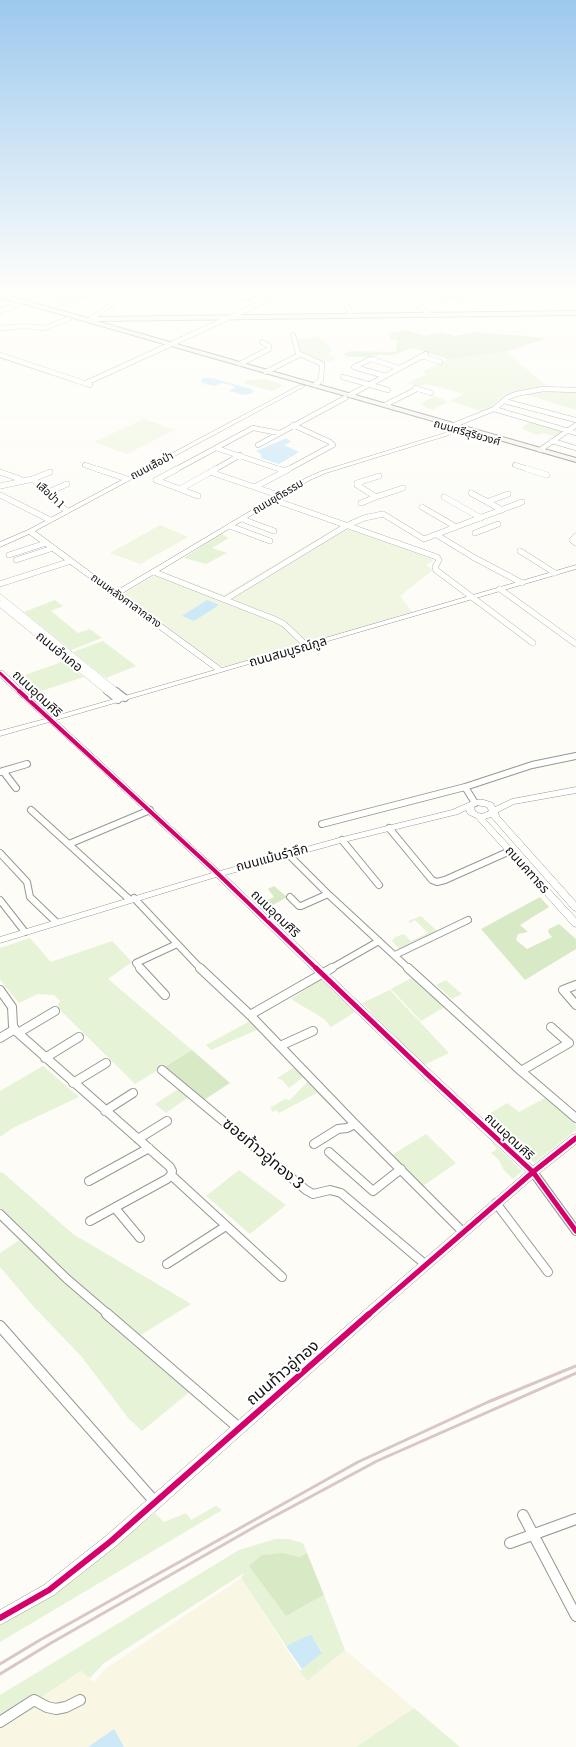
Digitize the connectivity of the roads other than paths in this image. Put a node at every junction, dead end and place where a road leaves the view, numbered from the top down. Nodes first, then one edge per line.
1 (56, 374) edge
2 (110, 374) edge
3 (264, 374) edge
4 (271, 374) edge
5 (321, 374) edge
6 (377, 374) edge
7 (390, 374) edge
8 (386, 376) junction
9 (343, 377) dead end
10 (369, 384) junction
11 (305, 385) junction
12 (314, 385) junction
13 (388, 390) dead end
14 (576, 390) edge
15 (431, 393) dead end
16 (347, 396) junction
17 (504, 401) junction
18 (385, 406) junction
19 (494, 410) junction
20 (576, 420) edge
21 (576, 425) edge
22 (293, 426) junction
23 (454, 427) junction
24 (568, 430) junction
25 (279, 433) junction
26 (576, 433) edge
27 (552, 442) junction
28 (258, 445) dead end
29 (216, 448) junction
30 (576, 448) edge
31 (540, 450) junction
32 (240, 456) junction
33 (576, 460) edge
34 (576, 464) edge
35 (85, 465) dead end
36 (514, 465) dead end
37 (285, 471) junction
38 (0, 472) edge
39 (50, 472) dead end
40 (210, 472) junction
41 (547, 475) dead end
42 (379, 476) dead end
43 (20, 479) dead end
44 (33, 479) junction
45 (127, 479) junction
46 (67, 484) dead end
47 (0, 486) edge
48 (255, 487) junction
49 (403, 488) dead end
50 (180, 489) junction
51 (46, 493) junction
52 (471, 493) dead end
53 (508, 494) dead end
54 (0, 495) edge
55 (198, 496) dead end
56 (281, 496) junction
57 (376, 497) junction
58 (444, 497) dead end
59 (274, 500) junction
60 (487, 502) junction
61 (522, 502) dead end
62 (361, 503) dead end
63 (422, 507) dead end
64 (502, 510) junction
65 (67, 511) junction
66 (482, 517) junction
67 (242, 519) junction
68 (50, 520) junction
69 (230, 526) junction
70 (346, 526) junction
71 (456, 527) junction
72 (30, 531) junction
73 (274, 531) dead end
74 (475, 533) dead end
75 (437, 535) junction
76 (576, 536) edge
77 (270, 541) dead end
78 (46, 543) junction
79 (576, 543) edge
80 (0, 545) edge
81 (53, 548) junction
82 (520, 551) dead end
83 (9, 555) dead end
84 (69, 559) junction
85 (16, 560) dead end
86 (576, 566) edge
87 (28, 570) dead end
88 (154, 572) junction
89 (555, 573) junction
90 (522, 583) junction
91 (0, 584) edge
92 (500, 589) junction
93 (116, 594) junction
94 (0, 597) edge
95 (473, 597) junction
96 (226, 599) junction
97 (0, 604) edge
98 (533, 643) dead end
99 (576, 644) edge
100 (307, 646) junction
101 (221, 671) junction
102 (0, 673) edge
103 (122, 699) junction
104 (50, 720) junction
105 (0, 734) edge
106 (576, 756) edge
107 (28, 764) dead end
108 (2, 772) edge
109 (465, 787) junction
110 (16, 788) dead end
111 (576, 790) edge
112 (512, 802) junction
113 (476, 803) junction
114 (31, 810) dead end
115 (150, 810) junction
116 (493, 811) junction
117 (455, 812) junction
118 (477, 816) junction
119 (322, 824) dead end
120 (389, 828) junction
121 (342, 840) junction
122 (69, 844) junction
123 (510, 851) junction
124 (0, 853) edge
125 (288, 854) junction
126 (218, 874) junction
127 (380, 885) dead end
128 (328, 894) junction
129 (290, 897) dead end
130 (131, 899) junction
131 (0, 900) edge
132 (576, 908) edge
133 (468, 920) dead end
134 (56, 922) junction
135 (576, 924) edge
136 (25, 932) junction
137 (0, 940) edge
138 (379, 941) junction
139 (177, 944) junction
140 (395, 955) junction
141 (322, 973) junction
142 (576, 985) edge
143 (0, 990) edge
144 (165, 995) dead end
145 (576, 1005) edge
146 (55, 1011) dead end
147 (250, 1015) junction
148 (551, 1027) dead end
149 (16, 1031) junction
150 (313, 1031) dead end
151 (79, 1037) dead end
152 (0, 1038) edge
153 (280, 1046) junction
154 (44, 1058) junction
155 (106, 1063) dead end
156 (162, 1070) dead end
157 (521, 1070) junction
158 (73, 1083) junction
159 (133, 1094) dead end
160 (105, 1111) junction
161 (576, 1118) edge
162 (167, 1121) dead end
163 (355, 1124) junction
164 (576, 1138) edge
165 (138, 1139) junction
166 (314, 1144) dead end
167 (149, 1148) junction
168 (329, 1152) dead end
169 (401, 1169) junction
170 (533, 1172) junction
171 (171, 1175) junction
172 (88, 1181) dead end
173 (496, 1203) junction
174 (115, 1208) junction
175 (0, 1214) edge
176 (90, 1221) dead end
177 (226, 1226) junction
178 (576, 1231) edge
179 (463, 1232) junction
180 (140, 1238) dead end
181 (167, 1264) dead end
182 (426, 1265) junction
183 (548, 1272) dead end
184 (282, 1277) dead end
185 (0, 1326) edge
186 (239, 1428) junction
187 (155, 1502) junction
188 (523, 1515) dead end
189 (576, 1519) edge
190 (533, 1534) junction
191 (510, 1543) dead end
192 (576, 1616) edge
193 (0, 1618) edge
194 (80, 1700) dead end
195 (0, 1722) edge

1 - 2 street
3 - 11 main road, ถนนศรีสุริยวงศ์
4 - 11 main road, ถนนศรีสุริยวงศ์
5 - 12 street
6 - 8 street
7 - 8 street
8 - 10 street
9 - 10 street
10 - 13 street
10 - 16 street
11 - 12 main road, ถนนศรีสุริยวงศ์
11 - 16 main road, ถนนศรีสุริยวงศ์
11 - 45 street, ถนนเสือป่า
12 - 16 main road, ถนนศรีสุริยวงศ์
14 - 17 street
15 - 18 street
16 - 18 main road, ถนนศรีสุริยวงศ์
16 - 22 street
16 - 23 main road, ถนนศรีสุริยวงศ์
17 - 19 street
17 - 20 street
18 - 23 main road, ถนนศรีสุริยวงศ์
19 - 23 street
19 - 24 street
21 - 24 street
22 - 25 street
22 - 37 street
23 - 31 main road, ถนนศรีสุริยวงศ์
23 - 34 main road, ถนนศรีสุริยวงศ์
23 - 56 street, ถนนยุติธรรม
24 - 26 street
24 - 27 street
25 - 28 street
25 - 29 street
27 - 30 street
27 - 31 street
29 - 32 street
29 - 50 street
31 - 33 main road, ถนนศรีสุริยวงศ์
32 - 37 street
32 - 40 street
35 - 45 street
36 - 41 street
37 - 48 street
38 - 43 street
39 - 44 street
40 - 48 street
40 - 50 street
42 - 57 street
44 - 47 street
44 - 51 street, เสือป่า 1
45 - 65 street, ถนนเสือป่า
46 - 51 street
48 - 56 street
49 - 57 street
50 - 55 street
51 - 65 street, เสือป่า 1
52 - 60 street
53 - 60 street
54 - 68 street
56 - 59 street, ถนนยุติธรรม
57 - 62 street
58 - 66 street
59 - 67 street, ถนนยุติธรรม
59 - 70 street
60 - 64 street
61 - 64 street
63 - 71 street
64 - 66 street
65 - 68 street, ถนนเสือป่า
66 - 71 street
66 - 74 street
67 - 69 street, ถนนยุติธรรม
67 - 73 street
68 - 72 street, ถนนเสือป่า
69 - 77 street
69 - 88 street, ถนนยุติธรรม
70 - 75 street
70 - 95 street
70 - 96 street
71 - 75 street
72 - 78 street, ถนนหลังศาลากลาง
72 - 80 street, ถนนเสือป่า
75 - 90 street
76 - 79 street
78 - 81 street, ถนนหลังศาลากลาง
78 - 83 street
81 - 84 street, ถนนหลังศาลากลาง
81 - 85 street
82 - 89 street
84 - 87 street
84 - 91 street
84 - 93 street, ถนนหลังศาลากลาง
86 - 89 street, ถนนสมบูรณ์กูล
88 - 93 street, ถนนยุติธรรม
88 - 96 street
89 - 90 street, ถนนสมบูรณ์กูล
90 - 92 street, ถนนสมบูรณ์กูล
92 - 95 street, ถนนสมบูรณ์กูล
92 - 99 street
93 - 101 street, ถนนหลังศาลากลาง
94 - 103 street, ถนนอำเภอ
95 - 98 street
95 - 100 street, ถนนสมบูรณ์กูล
96 - 100 street
97 - 103 street, ถนนอำเภอ
100 - 101 street, ถนนสมบูรณ์กูล
101 - 103 street, ถนนสมบูรณ์กูล
102 - 104 street, ถนนอุดมศิริ
103 - 104 street, ถนนสมบูรณ์กูล
104 - 105 street, ถนนสมบูรณ์กูล
104 - 115 street, ถนนอุดมศิริ
106 - 109 street
107 - 108 street
108 - 110 street
109 - 113 street
109 - 119 street
111 - 112 street
112 - 113 street
112 - 116 street
113 - 116 street
113 - 117 street
113 - 118 street
114 - 122 street
115 - 122 street
115 - 126 street, ถนนอุดมศิริ
116 - 118 street
116 - 132 street, ถนนคฑาธร
117 - 118 street
117 - 120 street, ถนนแม้นรำลึก
118 - 123 street, ถนนคฑาธร
120 - 121 street, ถนนแม้นรำลึก
120 - 123 street
121 - 125 street, ถนนแม้นรำลึก
121 - 127 street
122 - 130 street
123 - 135 street, ถนนคฑาธร
124 - 134 street
125 - 126 street, ถนนแม้นรำลึก
125 - 128 street
126 - 130 street, ถนนแม้นรำลึก
126 - 141 street, ถนนอุดมศิริ
128 - 129 street
128 - 138 street
130 - 134 street, ถนนแม้นรำลึก
130 - 139 street
131 - 136 street
133 - 140 street
134 - 136 street, ถนนแม้นรำลึก
136 - 137 street, ถนนแม้นรำลึก
138 - 140 street
138 - 141 street
139 - 144 street
139 - 147 street
140 - 157 street
141 - 147 street
141 - 170 street, ถนนอุดมศิริ
142 - 145 street
143 - 149 street
146 - 149 street
147 - 153 street
148 - 157 street
149 - 152 street
149 - 154 street
150 - 153 street
151 - 154 street
153 - 163 street
154 - 158 street
155 - 158 street
156 - 182 street, ซอยท้าวอู่ทอง 3
157 - 161 street
158 - 160 street
159 - 160 street
160 - 165 street
162 - 165 street
163 - 166 street
163 - 169 street
164 - 170 street, ถนนท้าวอู่ทอง
165 - 167 street
167 - 171 street
167 - 172 street
168 - 169 street
169 - 179 street
170 - 173 street, ถนนท้าวอู่ทอง
170 - 178 street
171 - 174 street
171 - 177 street
173 - 179 street, ถนนท้าวอู่ทอง
173 - 183 street
174 - 176 street
174 - 180 street
175 - 186 street
177 - 181 street
177 - 184 street
179 - 182 street, ถนนท้าวอู่ทอง
182 - 186 street, ถนนท้าวอู่ทอง
185 - 187 street
186 - 187 street, ถนนท้าวอู่ทอง
187 - 193 street, ถนนท้าวอู่ทอง
188 - 190 street
189 - 190 street
190 - 191 street
190 - 192 street
194 - 195 street

